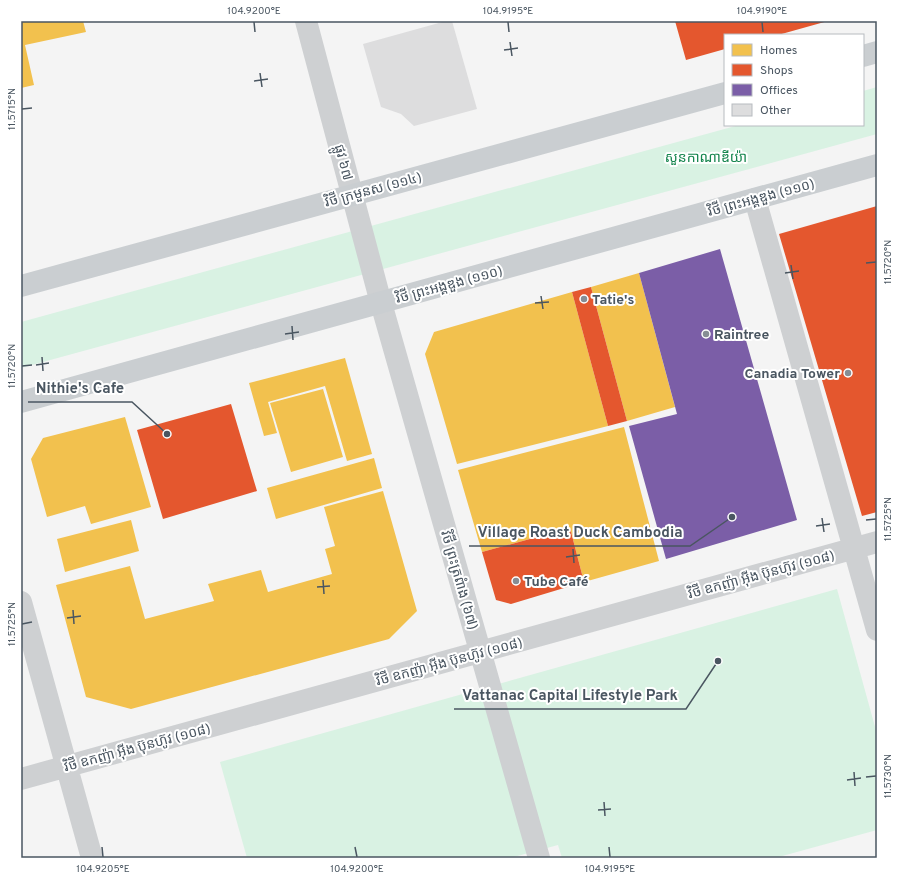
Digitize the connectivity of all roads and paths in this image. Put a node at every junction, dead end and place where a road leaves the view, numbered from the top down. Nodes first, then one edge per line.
1 (306, 21) edge
2 (877, 52) edge
3 (864, 56) edge
4 (724, 93) edge
5 (877, 165) edge
6 (352, 195) junction
7 (755, 199) junction
8 (21, 286) edge
9 (381, 303) junction
10 (21, 402) edge
11 (877, 542) edge
12 (854, 549) junction
13 (21, 602) edge
14 (877, 630) edge
15 (481, 652) junction
16 (66, 766) junction
17 (21, 779) edge
18 (92, 858) edge
19 (539, 858) edge

1 - 6 street, ផ្លូវ ៦៧
2 - 3 main road
4 - 6 main road, វិថី ក្រមួនស (១១៤)
5 - 7 main road, វិថី ព្រះអង្គឌួង (១១០)
6 - 8 main road, វិថី ក្រមួនស (១១៤)
6 - 9 street, ផ្លូវ ៦៧
7 - 9 main road, វិថី ព្រះអង្គឌួង (១១០)
7 - 12 street
9 - 10 main road, វិថី ព្រះអង្គឌួង (១១០)
9 - 15 street, វិថី ព្រះត្រពំាង (៦៧)
11 - 12 street, វិថី ឧកញ៉ា អ៊ីង ប៊ុនហ៊ូវ (១០៨)
12 - 14 street
12 - 15 street, វិថី ឧកញ៉ា អ៊ីង ប៊ុនហ៊ូវ (១០៨)
13 - 16 street
15 - 16 street, វិថី ឧកញ៉ា អ៊ីង ប៊ុនហ៊ូវ (១០៨)
15 - 19 street, វិថី ព្រះត្រពំាង (៦៧)
16 - 17 street, វិថី ឧកញ៉ា អ៊ីង ប៊ុនហ៊ូវ (១០៨)
16 - 18 street

